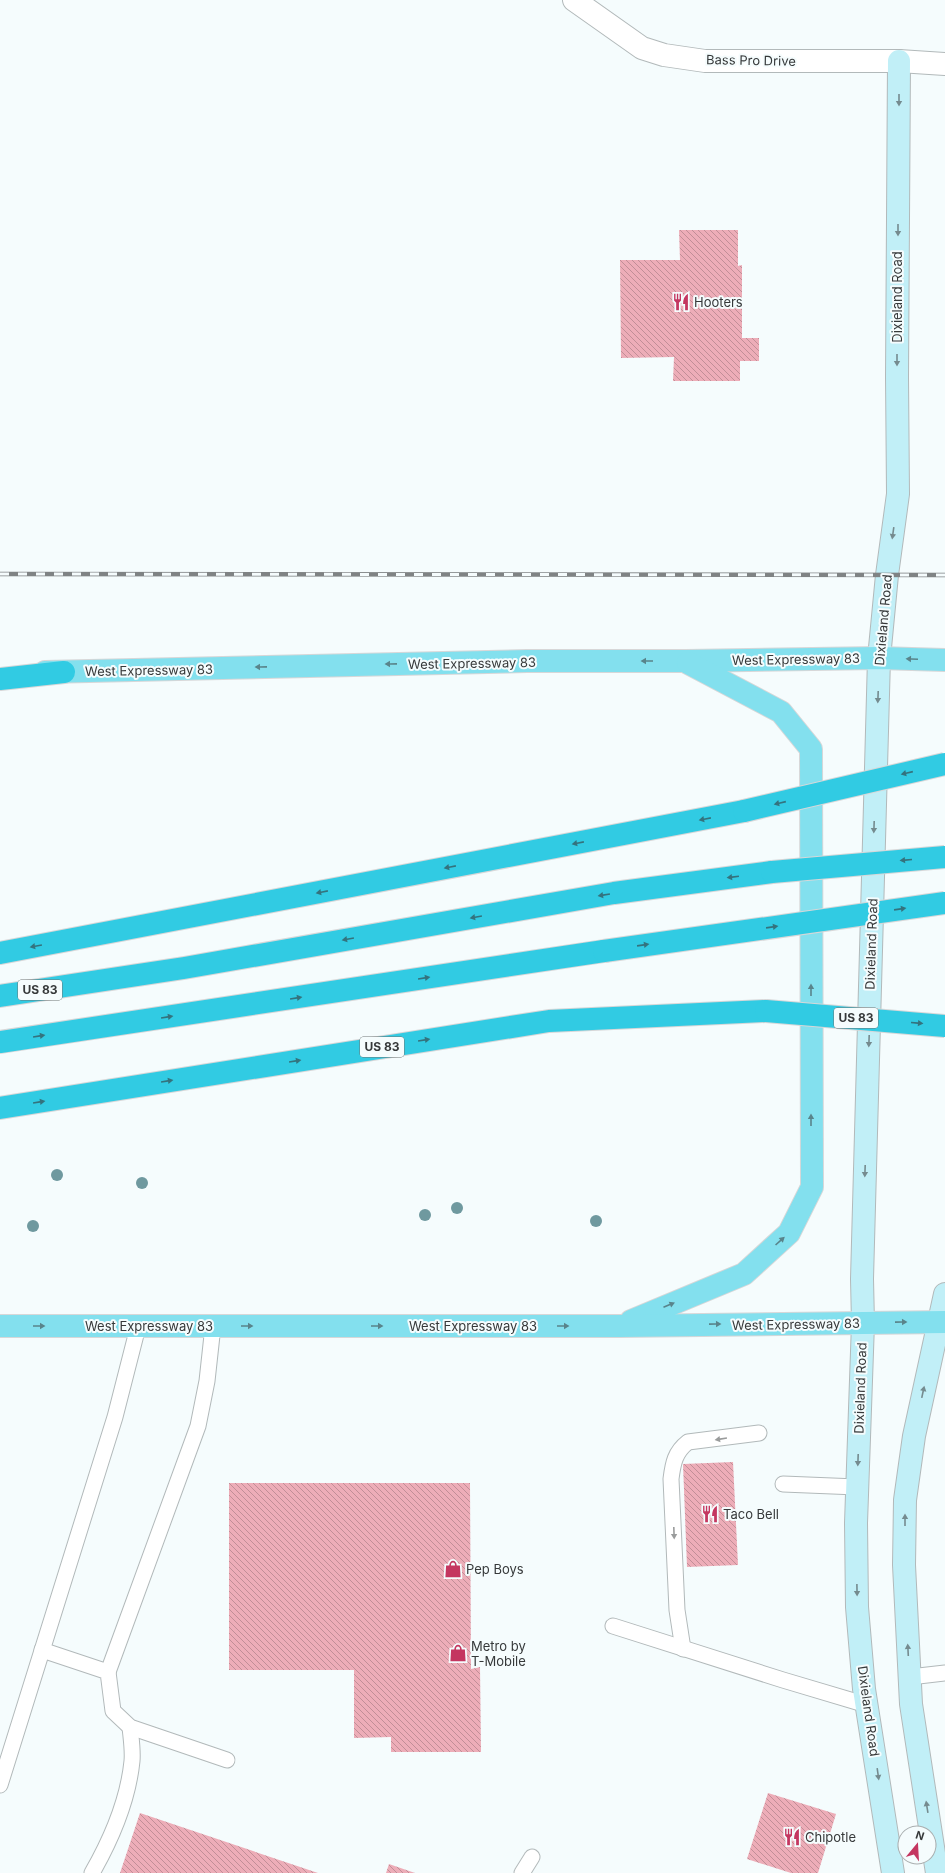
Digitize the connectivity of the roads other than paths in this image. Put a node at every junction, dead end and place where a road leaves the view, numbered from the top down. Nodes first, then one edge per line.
1 (574, 0) edge
2 (899, 62) junction
3 (945, 64) edge
4 (879, 658) junction
5 (945, 660) edge
6 (686, 661) junction
7 (0, 672) edge
8 (64, 672) junction
9 (0, 679) edge
10 (945, 764) edge
11 (945, 857) edge
12 (945, 903) edge
13 (0, 953) edge
14 (0, 996) edge
15 (945, 1026) edge
16 (0, 1042) edge
17 (0, 1108) edge
18 (945, 1294) edge
19 (942, 1322) edge
20 (863, 1323) junction
21 (0, 1326) edge
22 (213, 1326) junction
23 (620, 1326) junction
24 (138, 1327) junction
25 (759, 1433) dead end
26 (783, 1484) dead end
27 (857, 1487) junction
28 (613, 1626) dead end
29 (683, 1649) junction
30 (42, 1650) junction
31 (108, 1672) junction
32 (945, 1673) edge
33 (910, 1676) junction
34 (867, 1705) junction
35 (130, 1727) junction
36 (227, 1760) dead end
37 (0, 1784) edge
38 (532, 1857) dead end
39 (92, 1873) edge
40 (522, 1873) edge
41 (893, 1873) edge
42 (937, 1873) edge

1 - 2 street, Bass Pro Drive
2 - 3 street, Bass Pro Drive
2 -> 4 main road, Dixieland Road
5 -> 4 main road, West Expressway 83
4 - 6 main road, West Expressway 83
4 -> 20 main road, Dixieland Road
6 -> 8 main road, West Expressway 83
23 -> 6 main road
7 - 8 main road, West Expressway 83
8 - 9 highway
10 -> 13 highway, bridge
11 -> 14 highway, US 83, bridge
16 -> 12 highway, bridge
17 -> 15 highway, US 83, bridge
18 - 19 main road
20 -> 19 main road, West Expressway 83
33 -> 19 main road
23 -> 20 main road, West Expressway 83
20 -> 27 main road, Dixieland Road
21 -> 24 main road, West Expressway 83
22 -> 23 main road, West Expressway 83
22 - 24 main road, West Expressway 83
22 - 31 lane
24 - 30 lane
25 -> 29 lane
26 - 27 lane
27 -> 34 main road, Dixieland Road
28 - 29 lane
29 - 34 lane
30 - 31 lane
30 - 37 lane
31 - 35 lane
32 - 33 lane
42 -> 33 main road
34 -> 41 main road, Dixieland Road
35 - 36 lane
35 - 39 lane
38 - 40 lane

